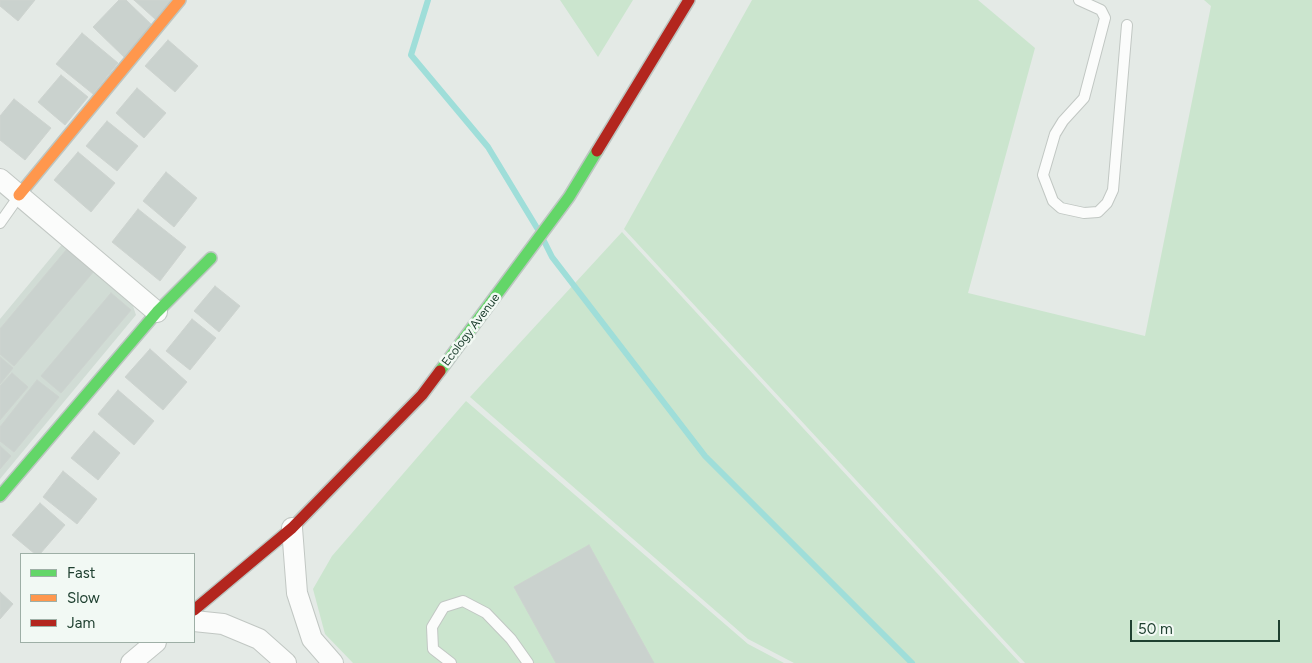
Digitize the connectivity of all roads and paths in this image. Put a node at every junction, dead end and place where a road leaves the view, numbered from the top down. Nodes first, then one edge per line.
1 (180, 0) edge
2 (689, 0) edge
3 (1079, 0) edge
4 (1127, 25) dead end
5 (0, 179) edge
6 (19, 195) junction
7 (1, 221) edge
8 (211, 258) dead end
9 (157, 312) junction
10 (0, 496) edge
11 (292, 528) junction
12 (195, 609) edge
13 (195, 621) edge
14 (155, 643) edge
15 (134, 660) edge
16 (286, 663) edge
17 (333, 663) edge
18 (451, 663) edge
19 (528, 663) edge

1 - 6 street
2 - 11 street, Ecology Avenue
3 - 4 lane
5 - 6 street
6 - 7 lane
6 - 9 street
8 - 9 street
9 - 10 street
11 - 12 street, Ecology Avenue
11 - 17 street
13 - 16 street
14 - 15 street
18 - 19 lane

